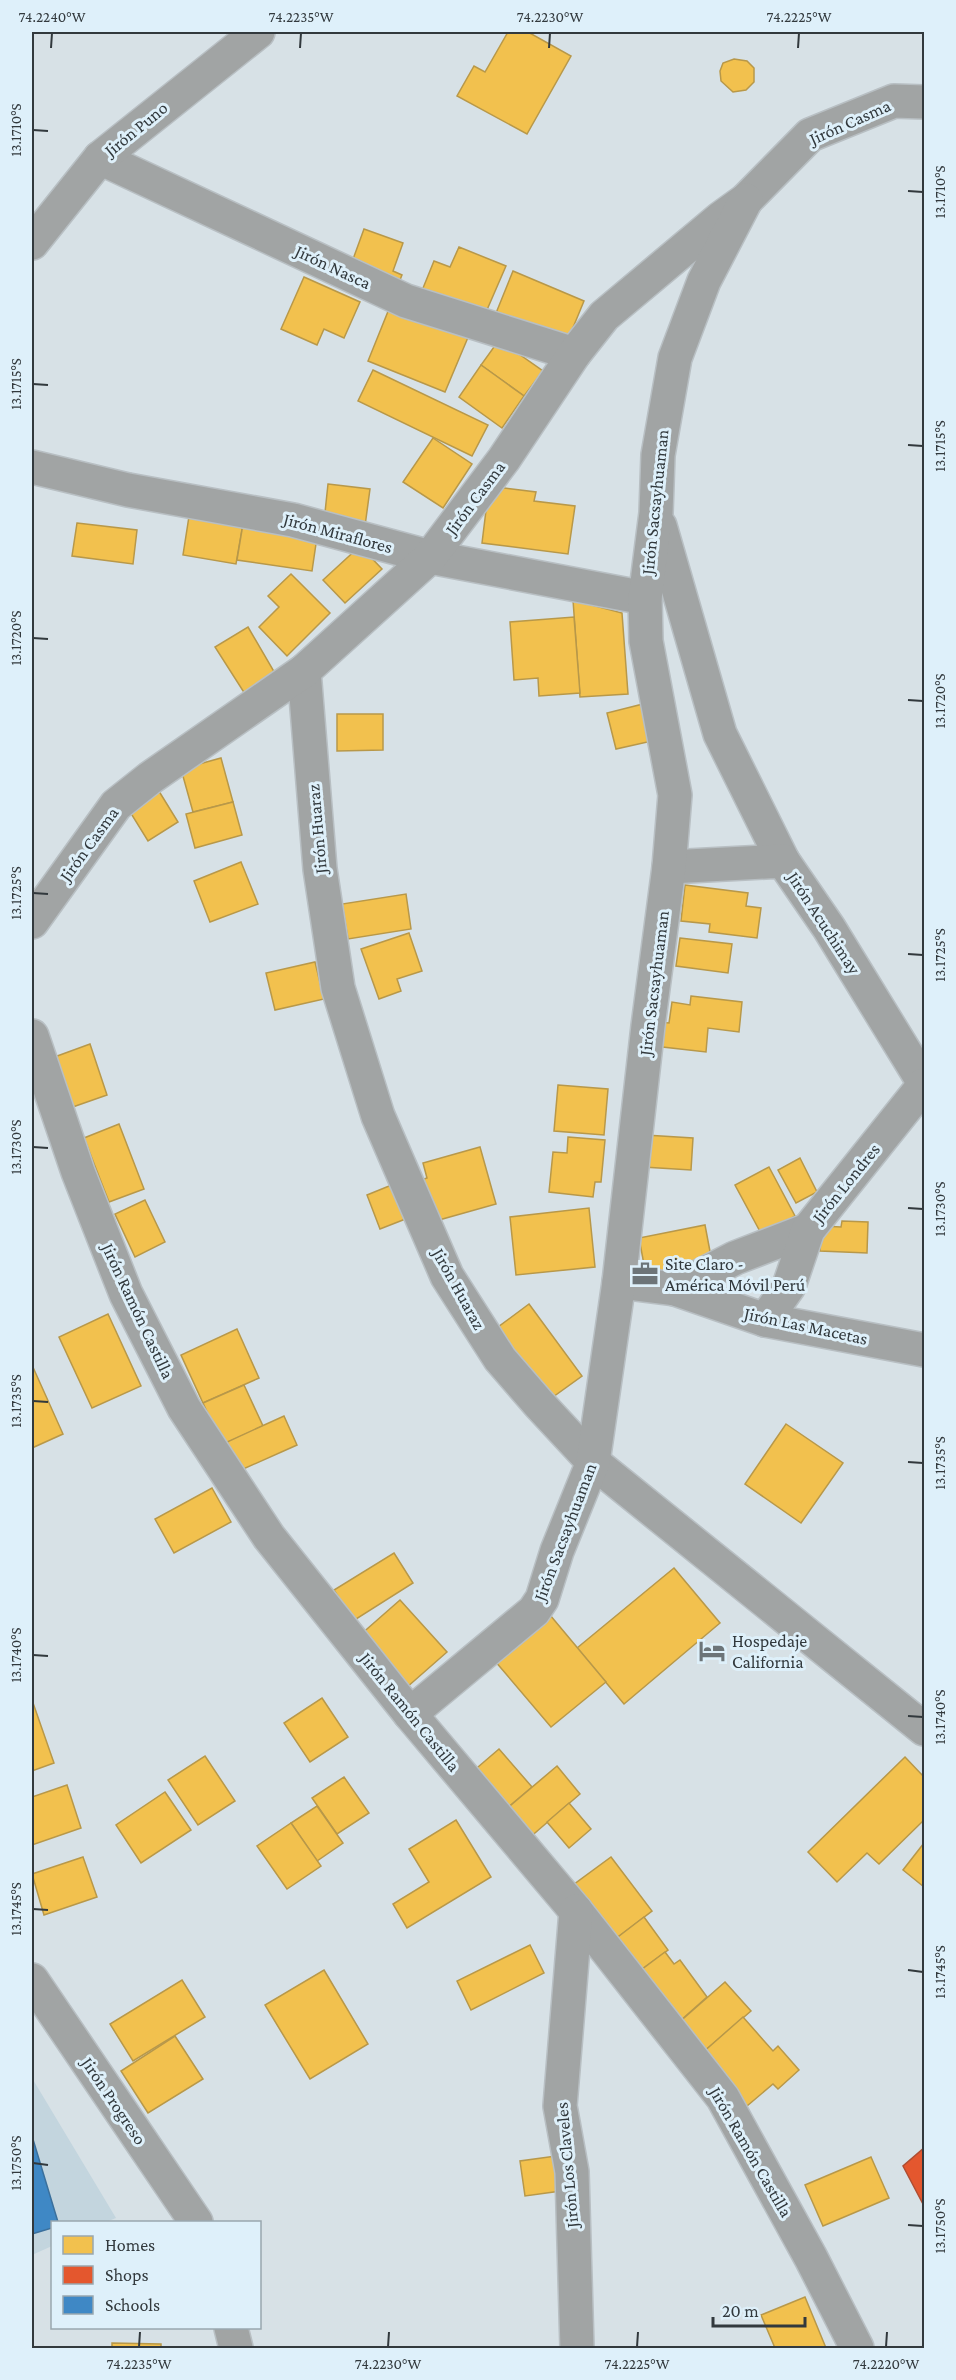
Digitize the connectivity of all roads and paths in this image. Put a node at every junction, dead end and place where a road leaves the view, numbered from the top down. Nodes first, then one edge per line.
1 (258, 32) edge
2 (924, 102) edge
3 (100, 158) junction
4 (746, 200) junction
5 (32, 243) edge
6 (574, 354) junction
7 (32, 467) edge
8 (656, 513) junction
9 (430, 557) junction
10 (645, 598) junction
11 (304, 670) junction
12 (783, 861) junction
13 (669, 867) junction
14 (32, 922) edge
15 (32, 1036) edge
16 (924, 1084) edge
17 (808, 1230) junction
18 (619, 1282) junction
19 (675, 1289) junction
20 (765, 1320) junction
21 (924, 1350) edge
22 (593, 1462) junction
23 (410, 1714) junction
24 (924, 1728) edge
25 (576, 1911) junction
26 (32, 1980) edge
27 (195, 2221) edge
28 (231, 2329) edge
29 (236, 2349) edge
30 (577, 2349) edge
31 (857, 2349) edge

1 - 3 street, Jirón Puno
2 - 4 street, Jirón Casma
3 - 5 street, Jirón Puno
3 - 6 street, Jirón Nasca
4 - 6 street, Jirón Casma
4 - 8 street, Jirón Sacsayhuaman
6 - 9 street, Jirón Casma
7 - 9 street, Jirón Miraflores
8 - 10 street, Jirón Sacsayhuaman
8 - 12 street
9 - 10 street, Jirón Miraflores
9 - 11 street, Jirón Casma
10 - 13 street, Jirón Sacsayhuaman
11 - 14 street, Jirón Casma
11 - 22 street, Jirón Huaraz
12 - 13 street, Jirón Acuchimay
12 - 16 street, Jirón Acuchimay
13 - 18 street, Jirón Sacsayhuaman
15 - 23 street, Jirón Ramón Castilla
16 - 17 street, Jirón Londres
17 - 19 street
17 - 20 street, Jirón Londres
18 - 19 street, Jirón Las Macetas
18 - 22 street, Jirón Sacsayhuaman
19 - 20 street, Jirón Las Macetas
20 - 21 street, Jirón Las Macetas
22 - 23 street, Jirón Sacsayhuaman
22 - 24 street, Jirón Huaraz
23 - 25 street, Jirón Ramón Castilla
25 - 30 street, Jirón Los Claveles
25 - 31 street, Jirón Ramón Castilla
26 - 27 street, Jirón Progreso
28 - 29 street

